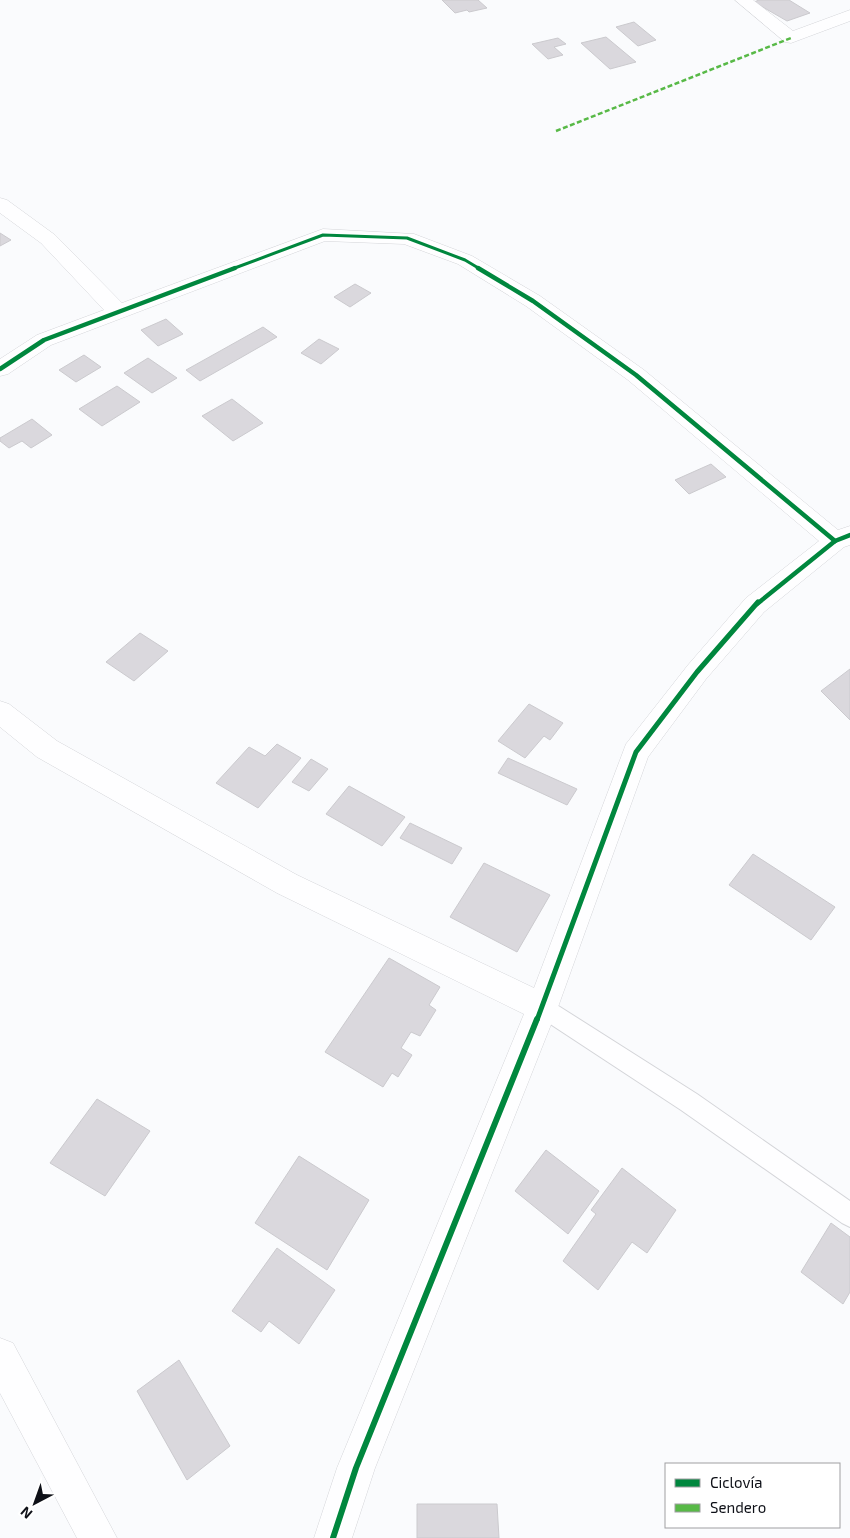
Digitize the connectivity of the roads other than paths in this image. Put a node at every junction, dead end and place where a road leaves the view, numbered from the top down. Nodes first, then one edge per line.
1 (743, 0) edge
2 (850, 15) edge
3 (0, 204) edge
4 (118, 312) junction
5 (0, 369) edge
6 (842, 538) edge
7 (0, 712) edge
8 (542, 1007) junction
9 (850, 1215) edge
10 (0, 1356) edge
11 (98, 1538) edge
12 (332, 1538) edge

1 - 2 street
3 - 4 street
4 - 5 street
4 - 6 street
6 - 8 street
7 - 8 street
8 - 9 lane
8 - 12 street
10 - 11 street

